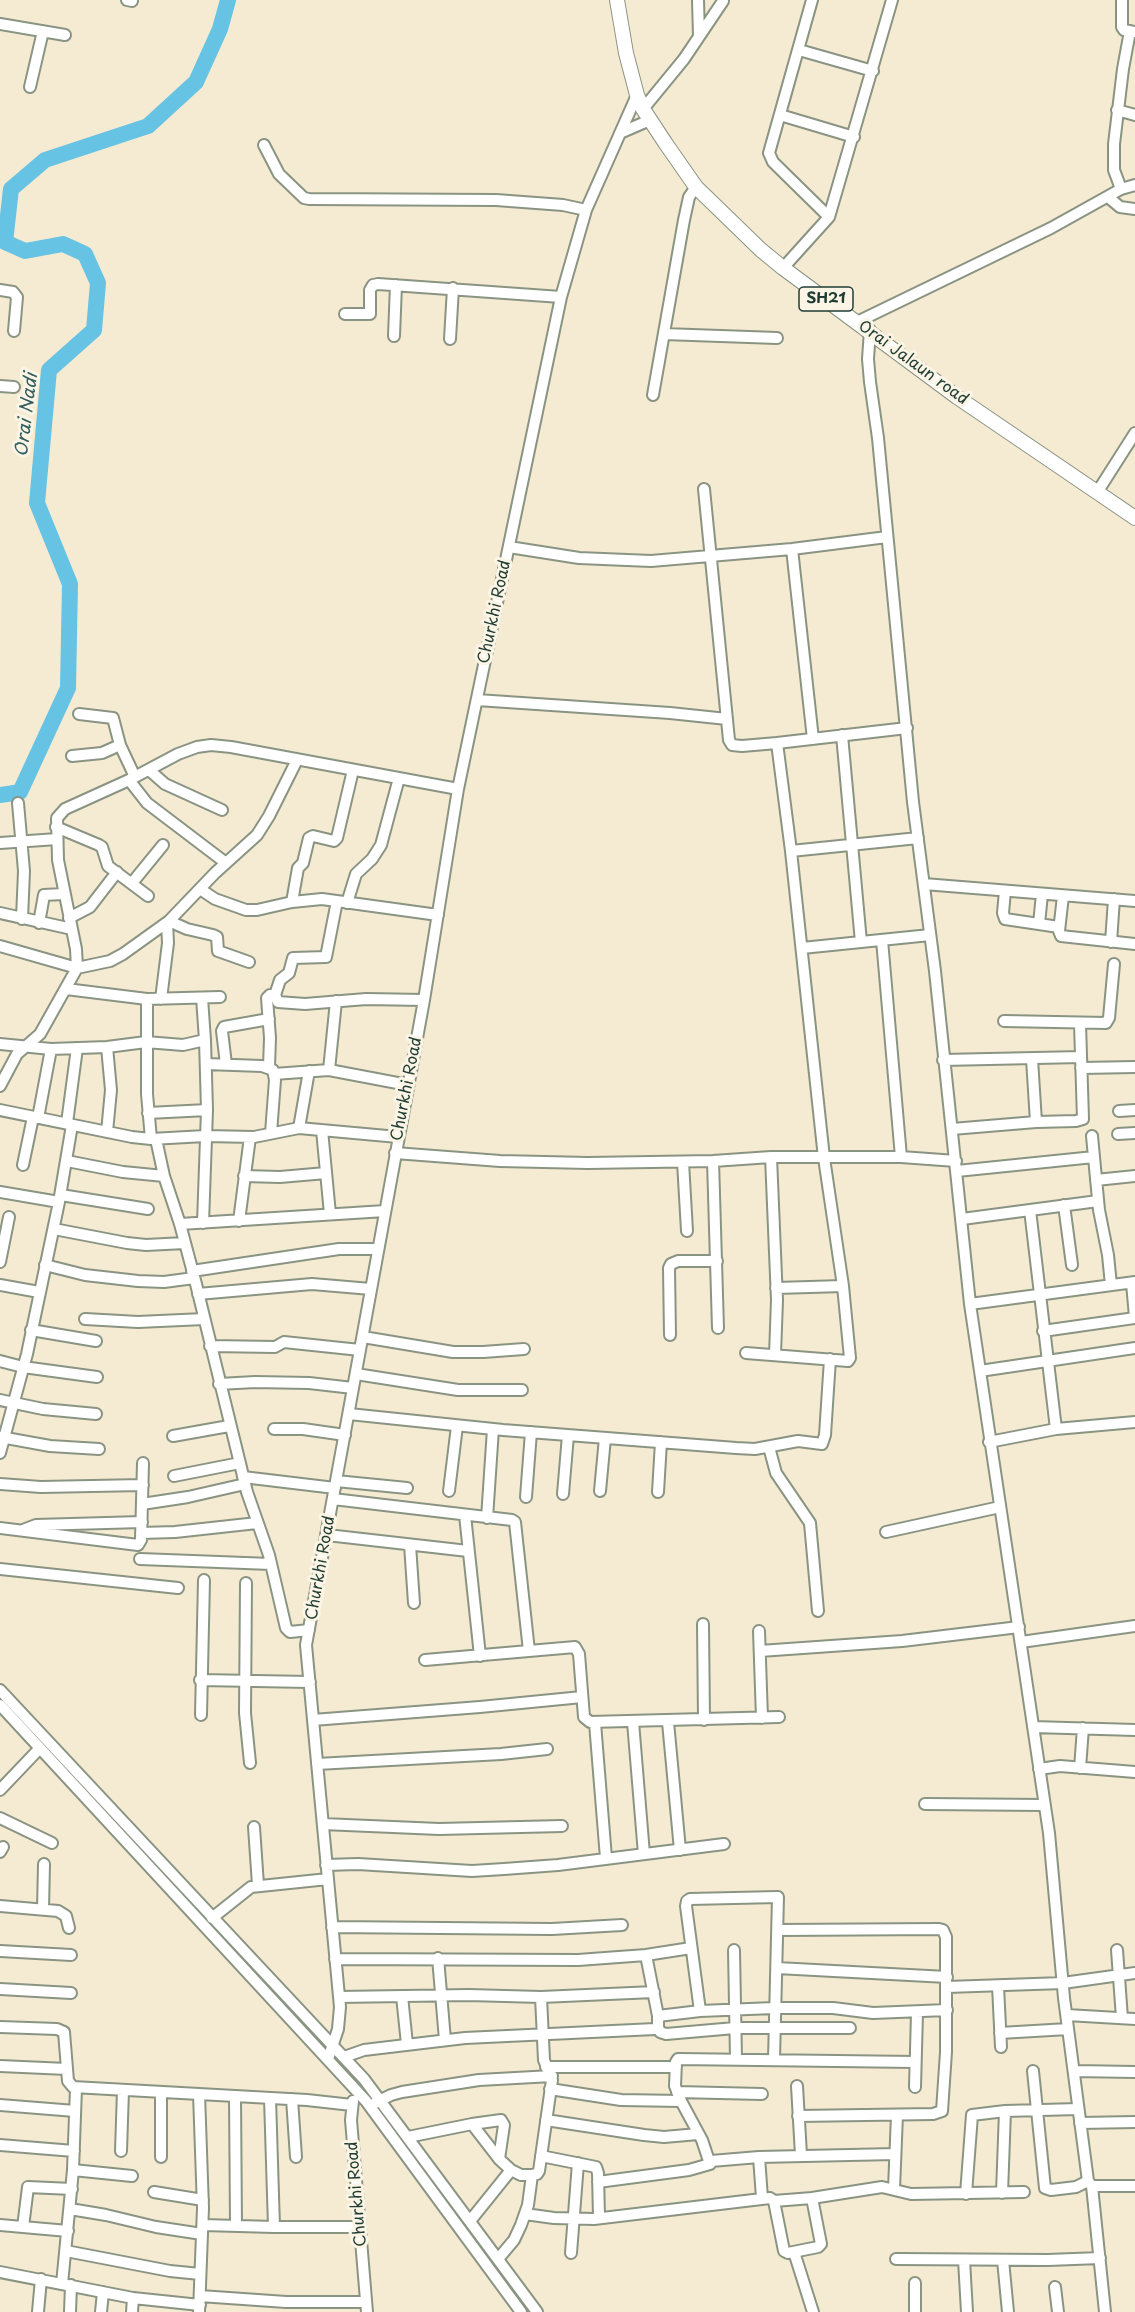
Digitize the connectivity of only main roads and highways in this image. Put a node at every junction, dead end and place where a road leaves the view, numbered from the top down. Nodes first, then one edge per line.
1 (617, 0) edge
2 (1135, 518) edge

1 - 2 main road, Orai Jalaun road / SH21

